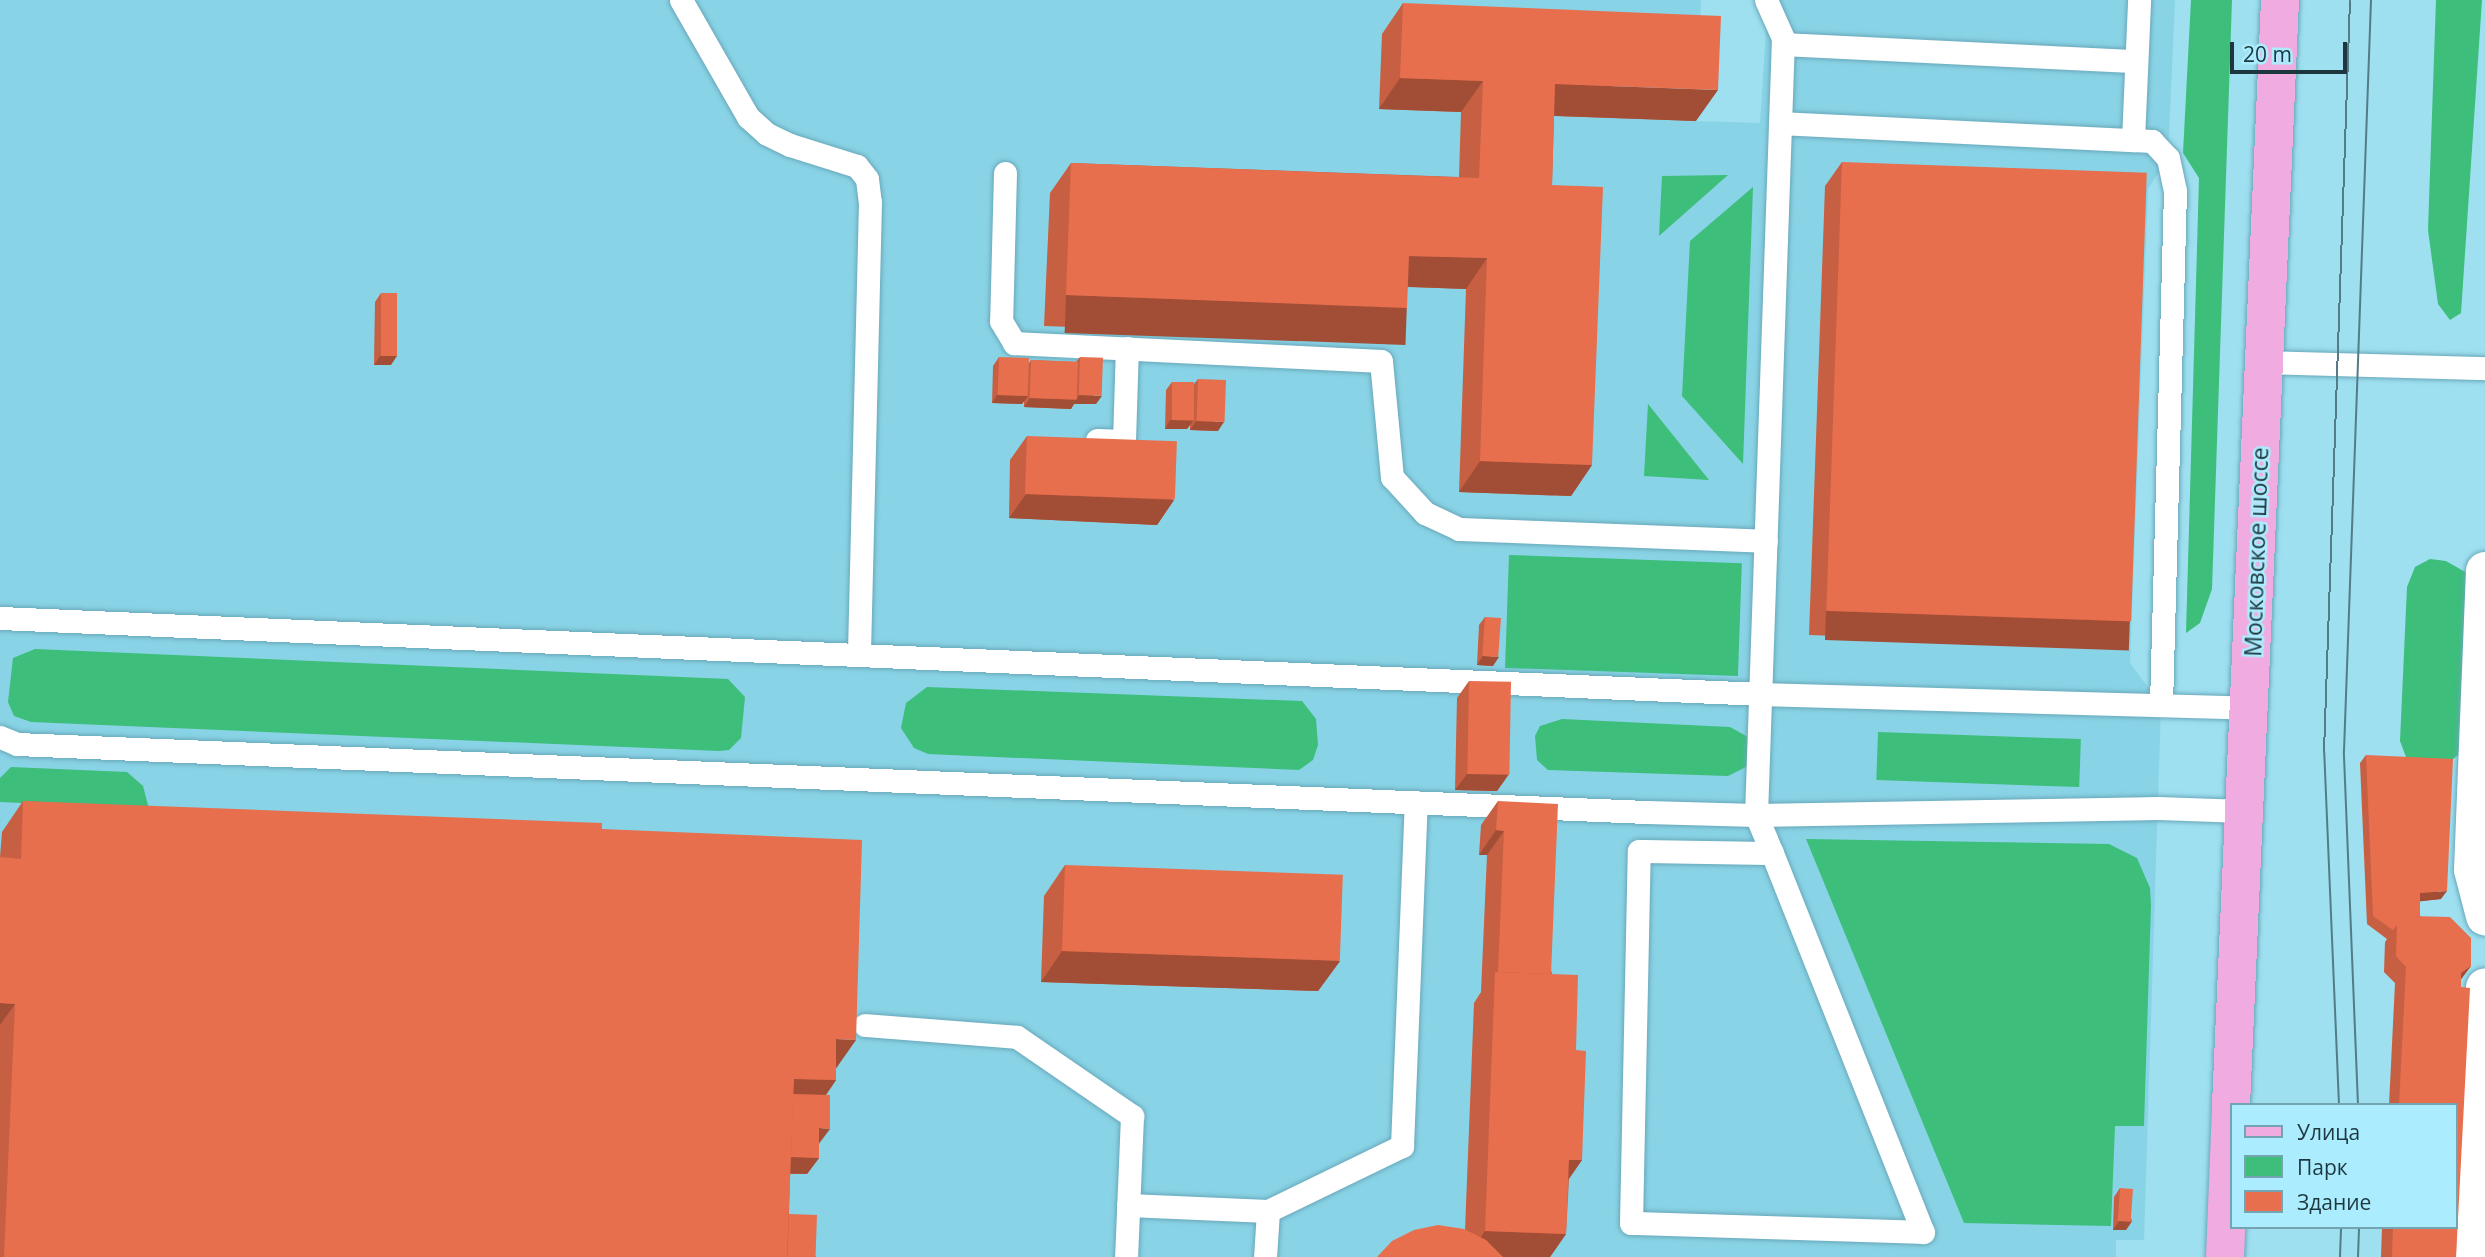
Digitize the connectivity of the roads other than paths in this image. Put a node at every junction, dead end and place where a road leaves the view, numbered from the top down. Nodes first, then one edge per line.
1 (681, 0) edge
2 (1766, 0) edge
3 (2139, 0) edge
4 (2280, 0) edge
5 (1783, 44) junction
6 (2136, 61) junction
7 (1780, 123) junction
8 (2133, 140) junction
9 (1005, 173) dead end
10 (1127, 348) junction
11 (2264, 362) junction
12 (2485, 368) edge
13 (1073, 439) edge
14 (1766, 541) junction
15 (2485, 571) edge
16 (0, 618) edge
17 (859, 656) junction
18 (1761, 694) junction
19 (2161, 705) junction
20 (2249, 708) junction
21 (0, 737) edge
22 (1416, 802) junction
23 (2244, 811) junction
24 (1756, 815) junction
25 (1772, 853) junction
26 (2485, 916) edge
27 (2485, 987) edge
28 (865, 1025) dead end
29 (2231, 1103) edge
30 (2230, 1131) edge
31 (1128, 1205) junction
32 (1268, 1211) junction
33 (1126, 1257) edge
34 (1265, 1257) edge
35 (2225, 1257) edge
36 (2469, 1257) edge

1 - 17 lane
2 - 5 lane
3 - 6 lane
4 - 11 main road, Московское шоссе
5 - 6 lane
5 - 7 lane
6 - 8 lane
7 - 8 lane
7 - 14 lane
8 - 19 lane
9 - 10 lane
10 - 13 lane
10 - 14 lane
11 - 12 lane
11 - 20 main road, Московское шоссе
14 - 18 lane
15 - 26 street
16 - 17 lane
17 - 18 lane
18 - 19 lane
18 - 24 lane
19 - 20 lane
20 - 23 main road, Московское шоссе
21 - 22 lane
22 - 24 lane
22 - 32 lane
23 - 24 lane
23 - 29 main road, Московское шоссе
24 - 25 lane
25 - 25 lane
27 - 36 street
28 - 31 lane
30 - 35 main road, Московское шоссе
31 - 32 lane
31 - 33 lane
32 - 34 lane

